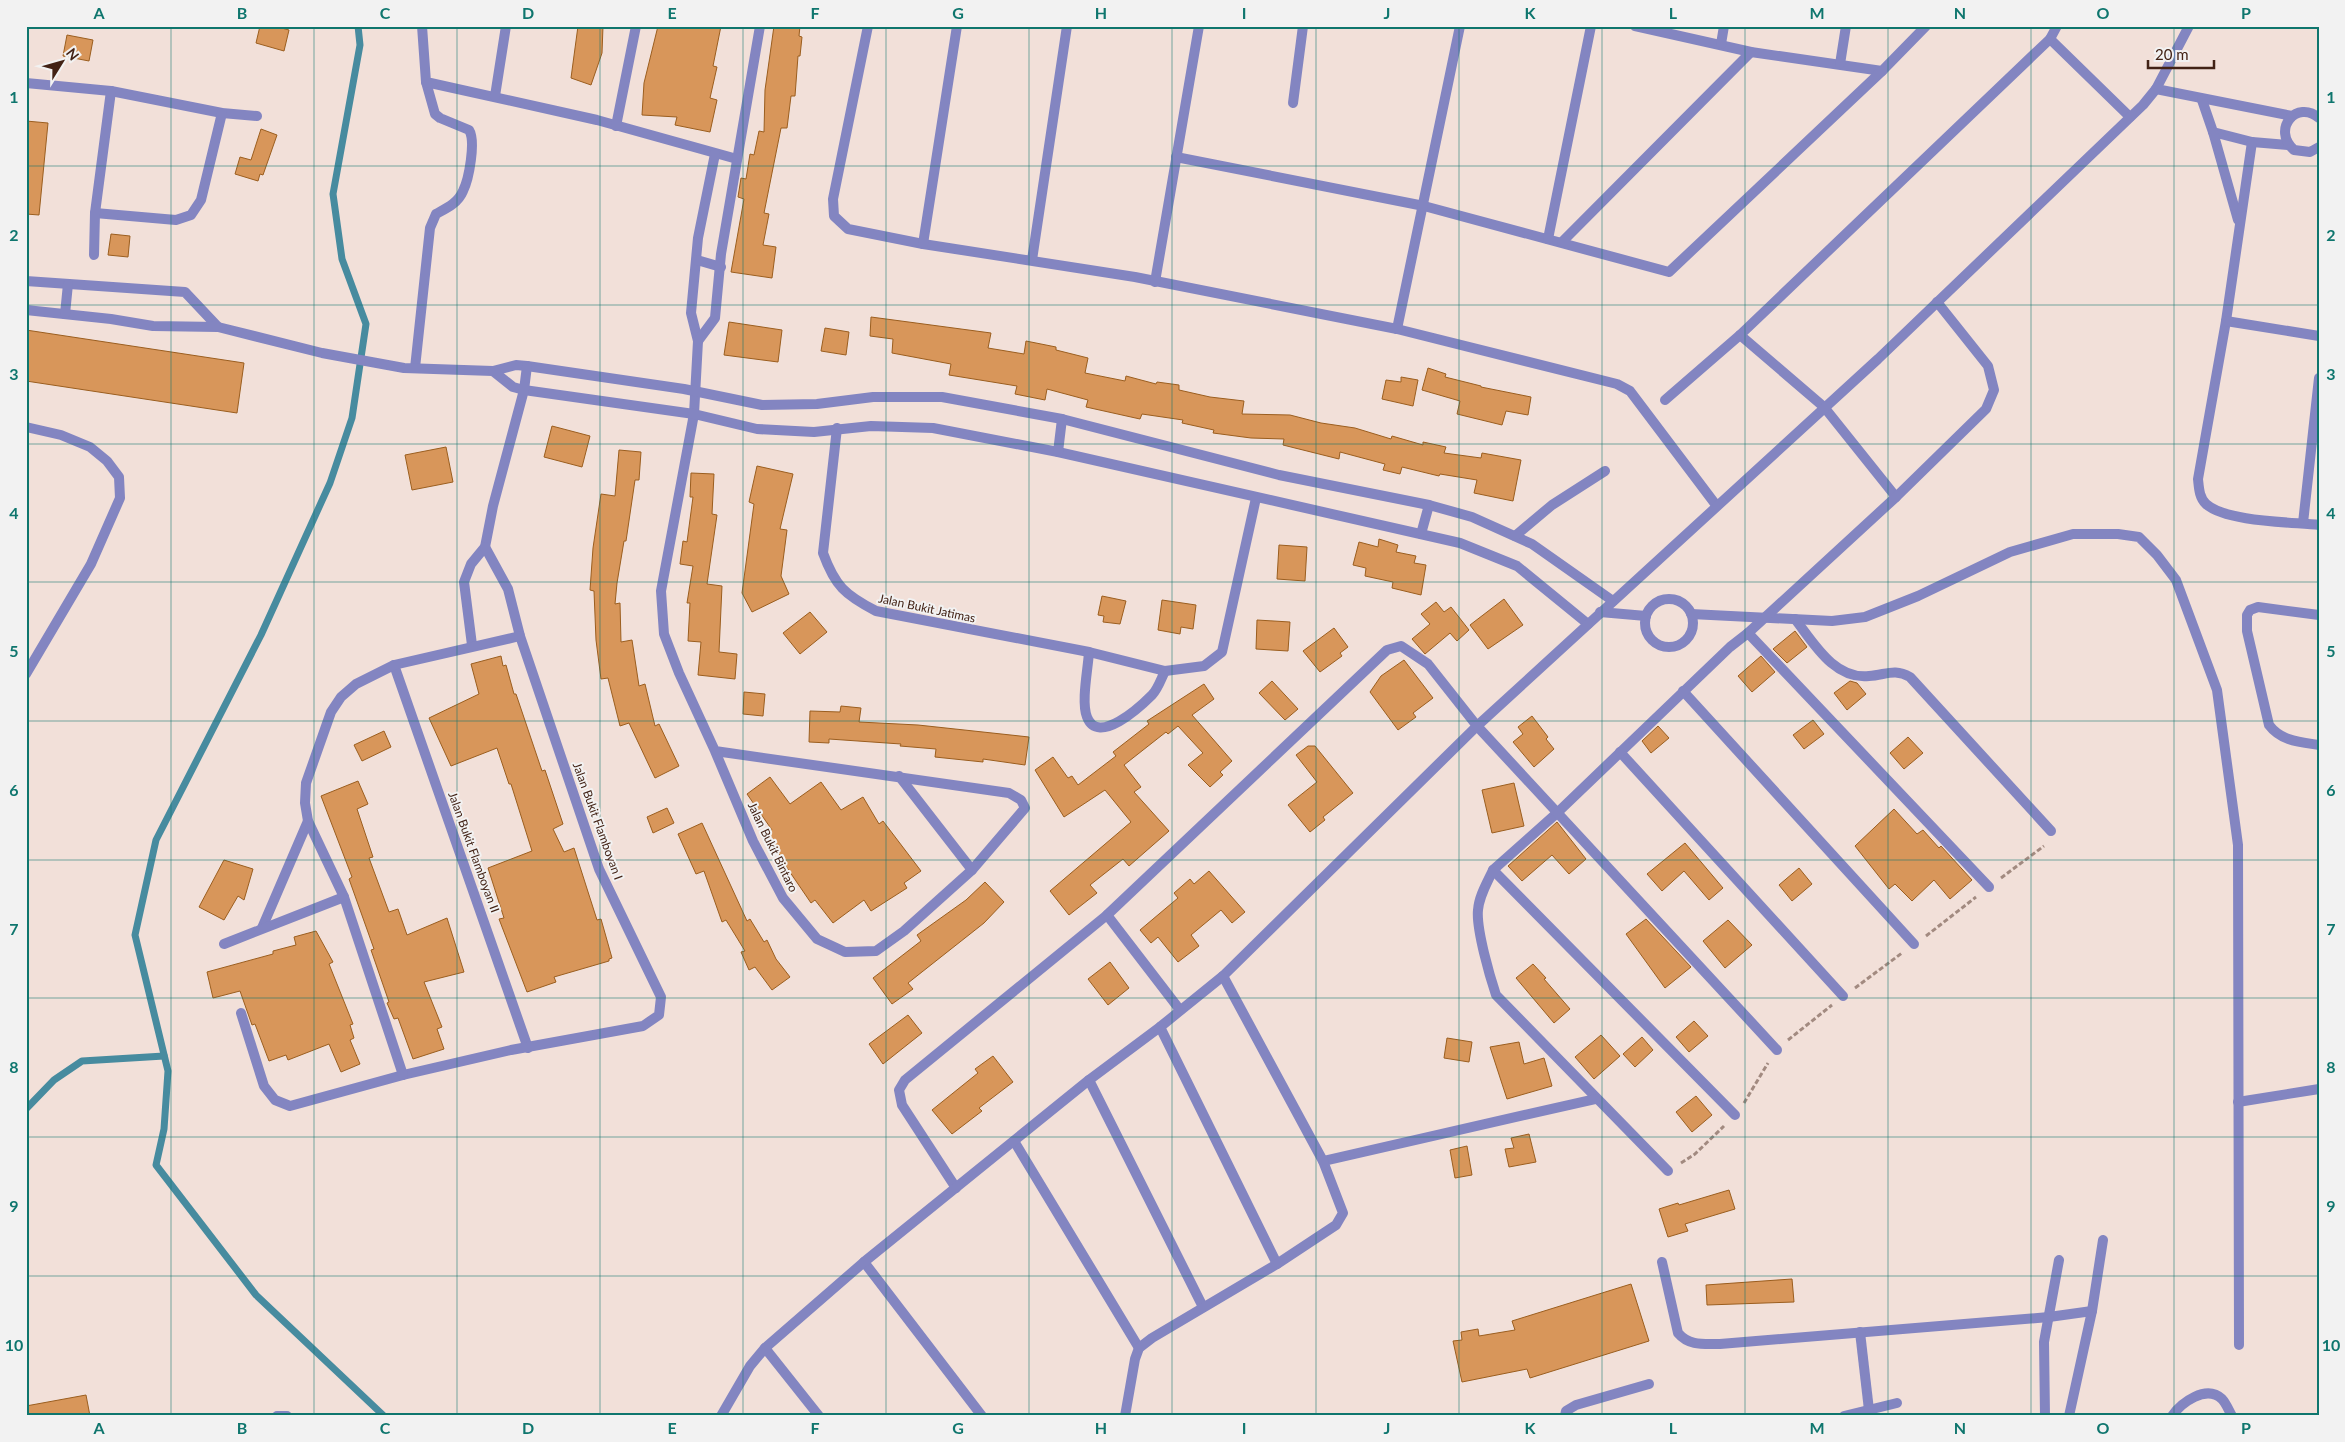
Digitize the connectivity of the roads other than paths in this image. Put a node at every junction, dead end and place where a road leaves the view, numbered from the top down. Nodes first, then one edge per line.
1 (422, 26) edge
2 (506, 26) edge
3 (636, 26) edge
4 (760, 26) edge
5 (868, 26) edge
6 (957, 26) edge
7 (1067, 26) edge
8 (1199, 26) edge
9 (1303, 26) edge
10 (1460, 26) edge
11 (1590, 26) edge
12 (1635, 26) edge
13 (1724, 26) edge
14 (1846, 26) edge
15 (1926, 26) edge
16 (2057, 26) edge
17 (2189, 26) edge
18 (2050, 39) junction
19 (1722, 44) junction
20 (1751, 52) junction
21 (1840, 64) junction
22 (1882, 71) junction
23 (426, 82) junction
24 (26, 84) edge
25 (2156, 89) junction
26 (111, 91) junction
27 (495, 96) junction
28 (2202, 100) junction
29 (1293, 103) dead end
30 (222, 113) junction
31 (257, 116) dead end
32 (2130, 116) junction
33 (2292, 116) junction
34 (2319, 118) edge
35 (616, 126) junction
36 (2213, 132) junction
37 (2252, 142) junction
38 (2288, 145) junction
39 (2318, 148) edge
40 (715, 154) junction
41 (1176, 157) junction
42 (737, 160) junction
43 (1424, 206) junction
44 (96, 213) junction
45 (2239, 224) junction
46 (1548, 239) junction
47 (1562, 242) junction
48 (923, 244) junction
49 (94, 255) dead end
50 (697, 260) junction
51 (1032, 260) junction
52 (721, 267) junction
53 (26, 281) edge
54 (1155, 282) junction
55 (68, 284) junction
56 (1937, 302) junction
57 (26, 310) edge
58 (65, 314) junction
59 (2226, 321) junction
60 (218, 327) junction
61 (1397, 329) junction
62 (1740, 334) junction
63 (2319, 336) edge
64 (698, 341) junction
65 (527, 366) junction
66 (409, 368) junction
67 (493, 371) junction
68 (2319, 378) edge
69 (524, 390) junction
70 (696, 392) junction
71 (1665, 400) dead end
72 (1824, 407) junction
73 (694, 414) junction
74 (1062, 419) junction
75 (26, 427) edge
76 (836, 428) junction
77 (1058, 452) junction
78 (1606, 471) dead end
79 (1896, 497) junction
80 (1256, 498) junction
81 (1429, 505) junction
82 (1716, 505) junction
83 (2303, 523) junction
84 (2319, 525) edge
85 (1421, 534) junction
86 (1515, 536) junction
87 (485, 547) junction
88 (1613, 601) junction
89 (1600, 612) junction
90 (1691, 614) junction
91 (1646, 616) junction
92 (2319, 616) edge
93 (1765, 617) junction
94 (1795, 619) junction
95 (1588, 624) junction
96 (1748, 632) junction
97 (520, 636) junction
98 (472, 645) junction
99 (1089, 652) junction
100 (394, 665) junction
101 (1165, 671) junction
102 (26, 674) edge
103 (1683, 691) junction
104 (1478, 726) junction
105 (2319, 745) edge
106 (716, 751) junction
107 (1620, 752) junction
108 (899, 776) junction
109 (1557, 813) junction
110 (308, 821) junction
111 (2051, 831) road end
112 (972, 870) junction
113 (1493, 870) junction
114 (1989, 887) road end
115 (344, 897) junction
116 (1107, 915) junction
117 (262, 928) junction
118 (224, 944) dead end
119 (1914, 944) road end
120 (1223, 976) junction
121 (1843, 996) road end
122 (1180, 1010) junction
123 (241, 1013) dead end
124 (1160, 1027) junction
125 (528, 1048) junction
126 (1777, 1050) road end
127 (403, 1075) junction
128 (1088, 1080) junction
129 (2319, 1089) edge
130 (1595, 1099) junction
131 (2238, 1102) junction
132 (1735, 1115) road end
133 (1014, 1141) junction
134 (1323, 1161) junction
135 (1668, 1171) road end
136 (956, 1188) junction
137 (2103, 1240) dead end
138 (2059, 1260) dead end
139 (864, 1262) junction
140 (1662, 1262) dead end
141 (1277, 1264) junction
142 (1203, 1307) junction
143 (2092, 1311) junction
144 (2049, 1317) junction
145 (1860, 1332) junction
146 (2239, 1345) dead end
147 (765, 1348) junction
148 (1140, 1348) junction
149 (1649, 1384) dead end
150 (1896, 1403) dead end
151 (1869, 1410) junction
152 (277, 1416) edge
153 (287, 1416) edge
154 (721, 1416) edge
155 (819, 1416) edge
156 (982, 1416) edge
157 (1125, 1416) edge
158 (1565, 1416) edge
159 (1844, 1416) edge
160 (2045, 1416) edge
161 (2069, 1416) edge
162 (2172, 1416) edge
163 (2232, 1416) edge

1 - 23 street
2 - 27 street
3 - 35 street
4 - 42 street
5 - 48 street
6 - 48 street
7 - 51 street
8 - 41 street
9 - 29 street
10 - 43 street
11 - 46 street
12 - 19 street
13 - 19 street
14 - 21 street
15 - 22 street
16 - 18 street
17 - 25 street
18 - 32 street
18 - 62 street
19 - 20 street
20 - 21 street
20 - 47 street
21 - 22 street
22 - 47 street
23 - 27 street
23 - 66 street
24 - 26 street
25 - 28 street
25 - 32 street
26 - 30 street
26 - 44 street
27 - 35 street
28 - 33 street
28 - 36 street
30 - 31 street
30 - 44 street
32 - 56 street
33 - 34 street
33 - 38 street
35 - 40 street
36 - 37 street
36 - 45 street
37 - 38 street
37 - 45 street
38 - 39 street
40 - 42 street
40 - 50 street, Jalan Bukit Bintaro
41 - 43 street
41 - 54 street
42 - 52 street
43 - 46 street
43 - 61 street
44 - 49 street
45 - 59 street
46 - 47 street
48 - 51 street
50 - 52 street
50 - 64 street, Jalan Bukit Bintaro
51 - 54 street
52 - 64 street
53 - 55 street
54 - 61 street
55 - 58 street
55 - 60 street
56 - 72 street
56 - 79 street
57 - 58 street
58 - 60 street
59 - 63 street
59 - 83 street
60 - 66 street
61 - 82 street
62 - 71 street
62 - 72 street
64 - 70 street, Jalan Bukit Bintaro
65 - 67 street
65 - 69 street
65 - 70 street
66 - 67 street
67 - 69 street
68 - 83 street
69 - 73 street
69 - 87 street
70 - 73 street, Jalan Bukit Bintaro
70 - 74 street
72 - 79 street
72 - 82 street
73 - 76 street
73 - 106 street, Jalan Bukit Bintaro
74 - 77 street
74 - 81 street
75 - 102 street
76 - 77 street
76 - 99 street, Jalan Bukit Jatimas
77 - 80 street
78 - 86 street
79 - 93 street
80 - 85 street
80 - 101 street, Jalan Bukit Jatimas
81 - 85 street
81 - 86 street
82 - 88 street
83 - 84 street
85 - 95 street
86 - 88 street
87 - 97 street, Jalan Bukit Flamboyan I
87 - 98 street
88 - 89 street
89 - 91 street
89 - 95 street
90 - 91 street
90 - 91 street
90 - 93 street
92 - 105 street
93 - 94 street
93 - 96 street
94 - 111 street
94 - 131 street
95 - 104 street
96 - 103 street
96 - 114 street
97 - 98 street
97 - 125 street, Jalan Bukit Flamboyan I
98 - 100 street
99 - 101 street, Jalan Bukit Jatimas
99 - 101 street
100 - 110 street
100 - 125 street, Jalan Bukit Flamboyan II
103 - 107 street
103 - 119 street
104 - 109 street
104 - 116 street
104 - 120 street
106 - 108 street, Jalan Bukit Bintaro
106 - 112 street, Jalan Bukit Bintaro
107 - 109 street
107 - 121 street
108 - 112 street
108 - 112 street, Jalan Bukit Bintaro
109 - 113 street
109 - 126 street
110 - 115 street
110 - 117 street
113 - 130 street
113 - 132 street
115 - 117 street
115 - 127 street
116 - 122 street
116 - 136 street
117 - 118 street
120 - 122 street
120 - 134 street
122 - 124 street
123 - 127 street
124 - 128 street
124 - 141 street
125 - 127 street
128 - 133 street
128 - 142 street
129 - 131 street
130 - 134 street
130 - 135 street
131 - 146 street
133 - 136 street
133 - 148 street
134 - 141 street
136 - 139 street
137 - 143 street
138 - 144 street
139 - 147 street
139 - 156 street
140 - 145 street
141 - 142 street
142 - 148 street
143 - 144 street
143 - 161 street
144 - 145 street
144 - 160 street
145 - 151 street
147 - 154 street
147 - 155 street
148 - 157 street
149 - 158 street
150 - 151 street
151 - 159 street
152 - 153 street
162 - 163 street

